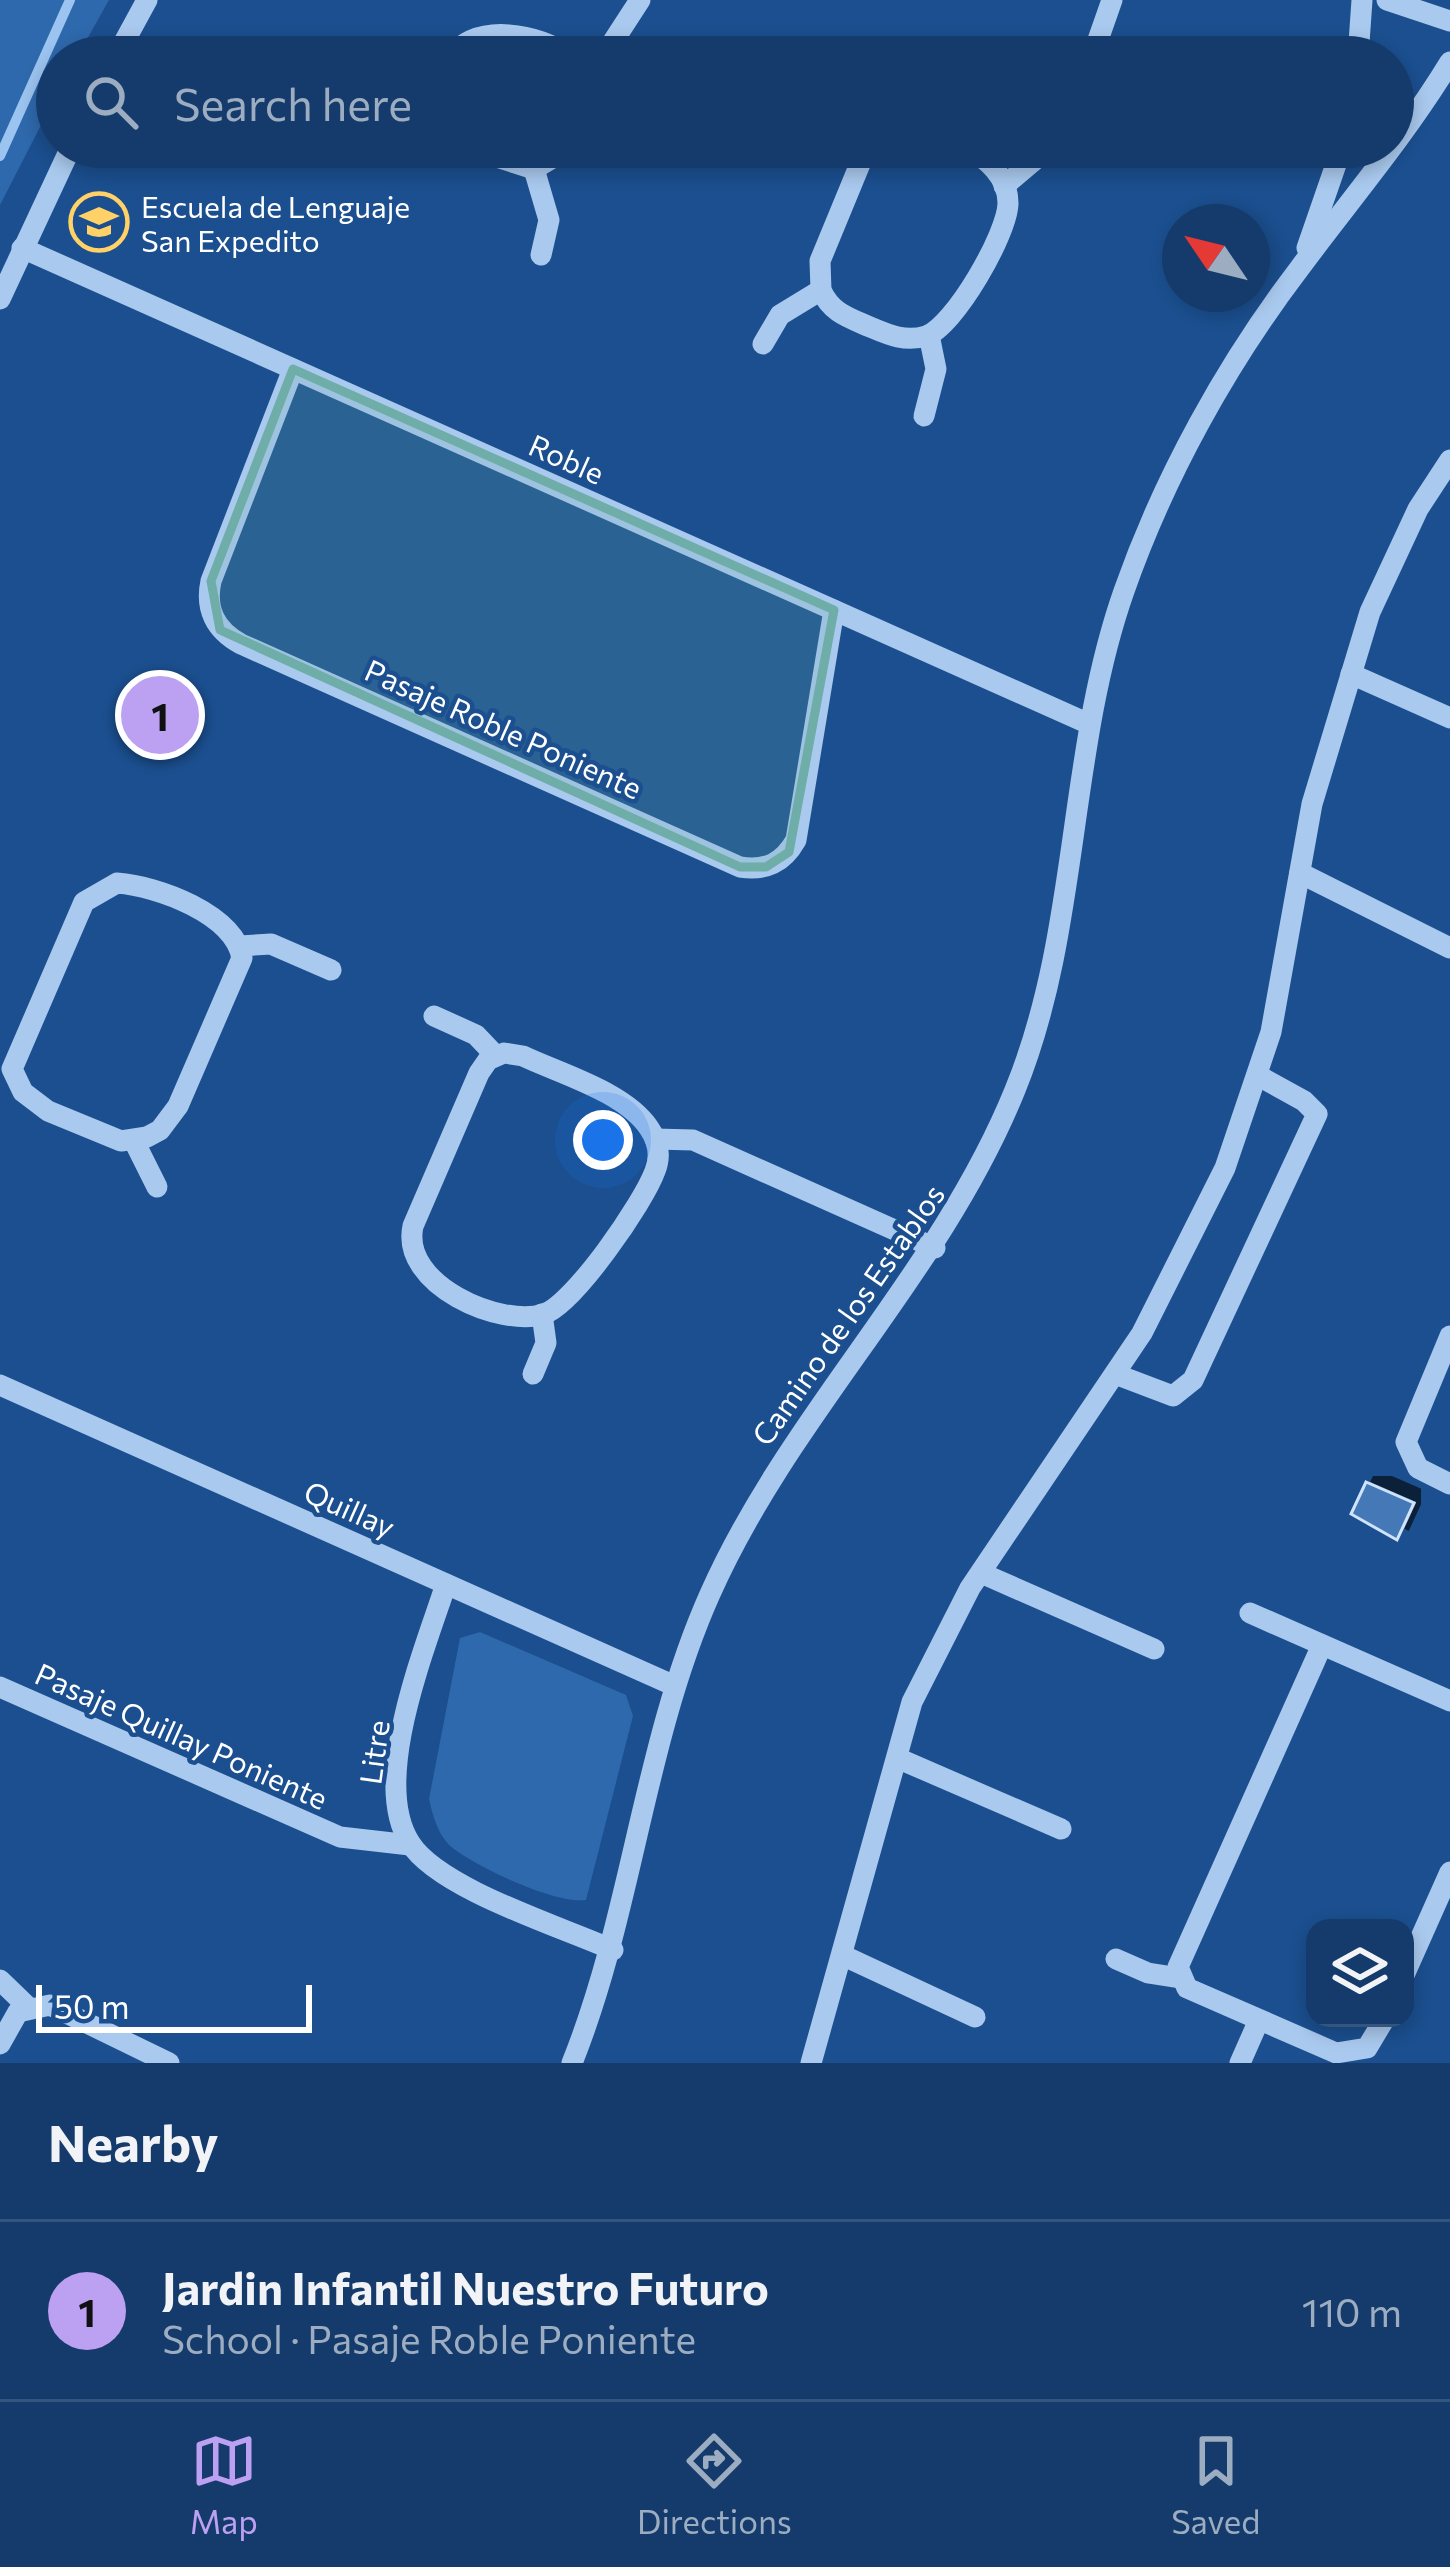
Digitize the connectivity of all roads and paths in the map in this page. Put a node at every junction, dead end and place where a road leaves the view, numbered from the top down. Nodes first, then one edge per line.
1 (147, 0) edge
2 (640, 0) edge
3 (1112, 0) edge
4 (1362, 0) edge
5 (1387, 0) edge
6 (1450, 21) edge
7 (127, 36) edge
8 (617, 36) edge
9 (1099, 36) edge
10 (1359, 36) edge
11 (1450, 62) edge
12 (1414, 116) edge
13 (60, 168) edge
14 (528, 168) edge
15 (537, 168) edge
16 (858, 168) edge
17 (994, 168) edge
18 (1025, 168) edge
19 (1334, 168) edge
20 (1377, 168) edge
21 (534, 170) junction
22 (1004, 186) junction
23 (22, 248) junction
24 (541, 255) dead end
25 (1297, 271) junction
26 (820, 290) junction
27 (0, 299) edge
28 (928, 334) junction
29 (763, 344) dead end
30 (293, 369) junction
31 (924, 416) dead end
32 (1450, 460) edge
33 (1440, 496) edge
34 (834, 610) junction
35 (1351, 674) junction
36 (1450, 718) edge
37 (1088, 723) junction
38 (1300, 873) junction
39 (240, 946) junction
40 (1450, 948) edge
41 (331, 970) dead end
42 (434, 1016) dead end
43 (495, 1055) junction
44 (6, 1070) edge
45 (1257, 1076) junction
46 (656, 1139) junction
47 (134, 1141) junction
48 (157, 1187) dead end
49 (935, 1248) junction
50 (542, 1314) junction
51 (1450, 1336) edge
52 (533, 1374) dead end
53 (1115, 1374) junction
54 (0, 1385) edge
55 (1450, 1484) edge
56 (981, 1574) junction
57 (446, 1584) junction
58 (1250, 1613) dead end
59 (1322, 1645) junction
60 (1154, 1649) dead end
61 (675, 1686) junction
62 (0, 1687) edge
63 (1450, 1701) edge
64 (897, 1758) junction
65 (1061, 1829) dead end
66 (410, 1845) junction
67 (1450, 1872) edge
68 (613, 1950) junction
69 (1414, 1952) edge
70 (844, 1956) junction
71 (1116, 1958) dead end
72 (1180, 1978) junction
73 (0, 1980) edge
74 (28, 2007) junction
75 (975, 2017) dead end
76 (1259, 2020) junction
77 (1380, 2027) edge
78 (0, 2044) edge
79 (1364, 2058) edge
80 (169, 2063) edge
81 (572, 2063) edge
82 (811, 2063) edge
83 (1240, 2063) edge

1 - 7 street
2 - 8 street
3 - 9 street
4 - 10 street
5 - 6 street
11 - 12 street, Camino de los Establos
13 - 23 street
14 - 21 street
15 - 21 street
16 - 26 street
17 - 22 street
18 - 22 street
19 - 25 street, Camino de los Establos
20 - 25 street, Camino de los Establos
21 - 24 street
22 - 28 street
23 - 27 street
23 - 30 street, Roble
25 - 37 street, Camino de los Establos
26 - 28 street
26 - 29 street
28 - 31 street
30 - 34 street, Roble
30 - 34 street, Pasaje Roble Poniente
32 - 33 street
33 - 35 street
34 - 37 street, Roble
35 - 36 street
35 - 38 street
37 - 49 street, Camino de los Establos
38 - 40 street
38 - 45 street
39 - 41 street
39 - 44 street
39 - 47 street
42 - 43 street
43 - 46 street
43 - 50 street
44 - 47 street
45 - 53 street
45 - 53 street
46 - 49 street
46 - 50 street
47 - 48 street
49 - 61 street, Camino de los Establos
50 - 52 street
51 - 55 street
53 - 56 street
54 - 57 street, Quillay
56 - 60 street
56 - 64 street
57 - 61 street, Quillay
57 - 66 street, Litre
58 - 59 street
59 - 63 street
59 - 72 street
61 - 68 street, Camino de los Establos
62 - 66 street, Pasaje Quillay Poniente
64 - 65 street
64 - 70 street
66 - 68 street
67 - 69 street
68 - 81 street, Camino de los Establos
70 - 75 street
70 - 82 street
71 - 72 street
72 - 76 street
73 - 74 street
74 - 78 street
74 - 80 street
76 - 79 street
76 - 83 street
77 - 79 street

